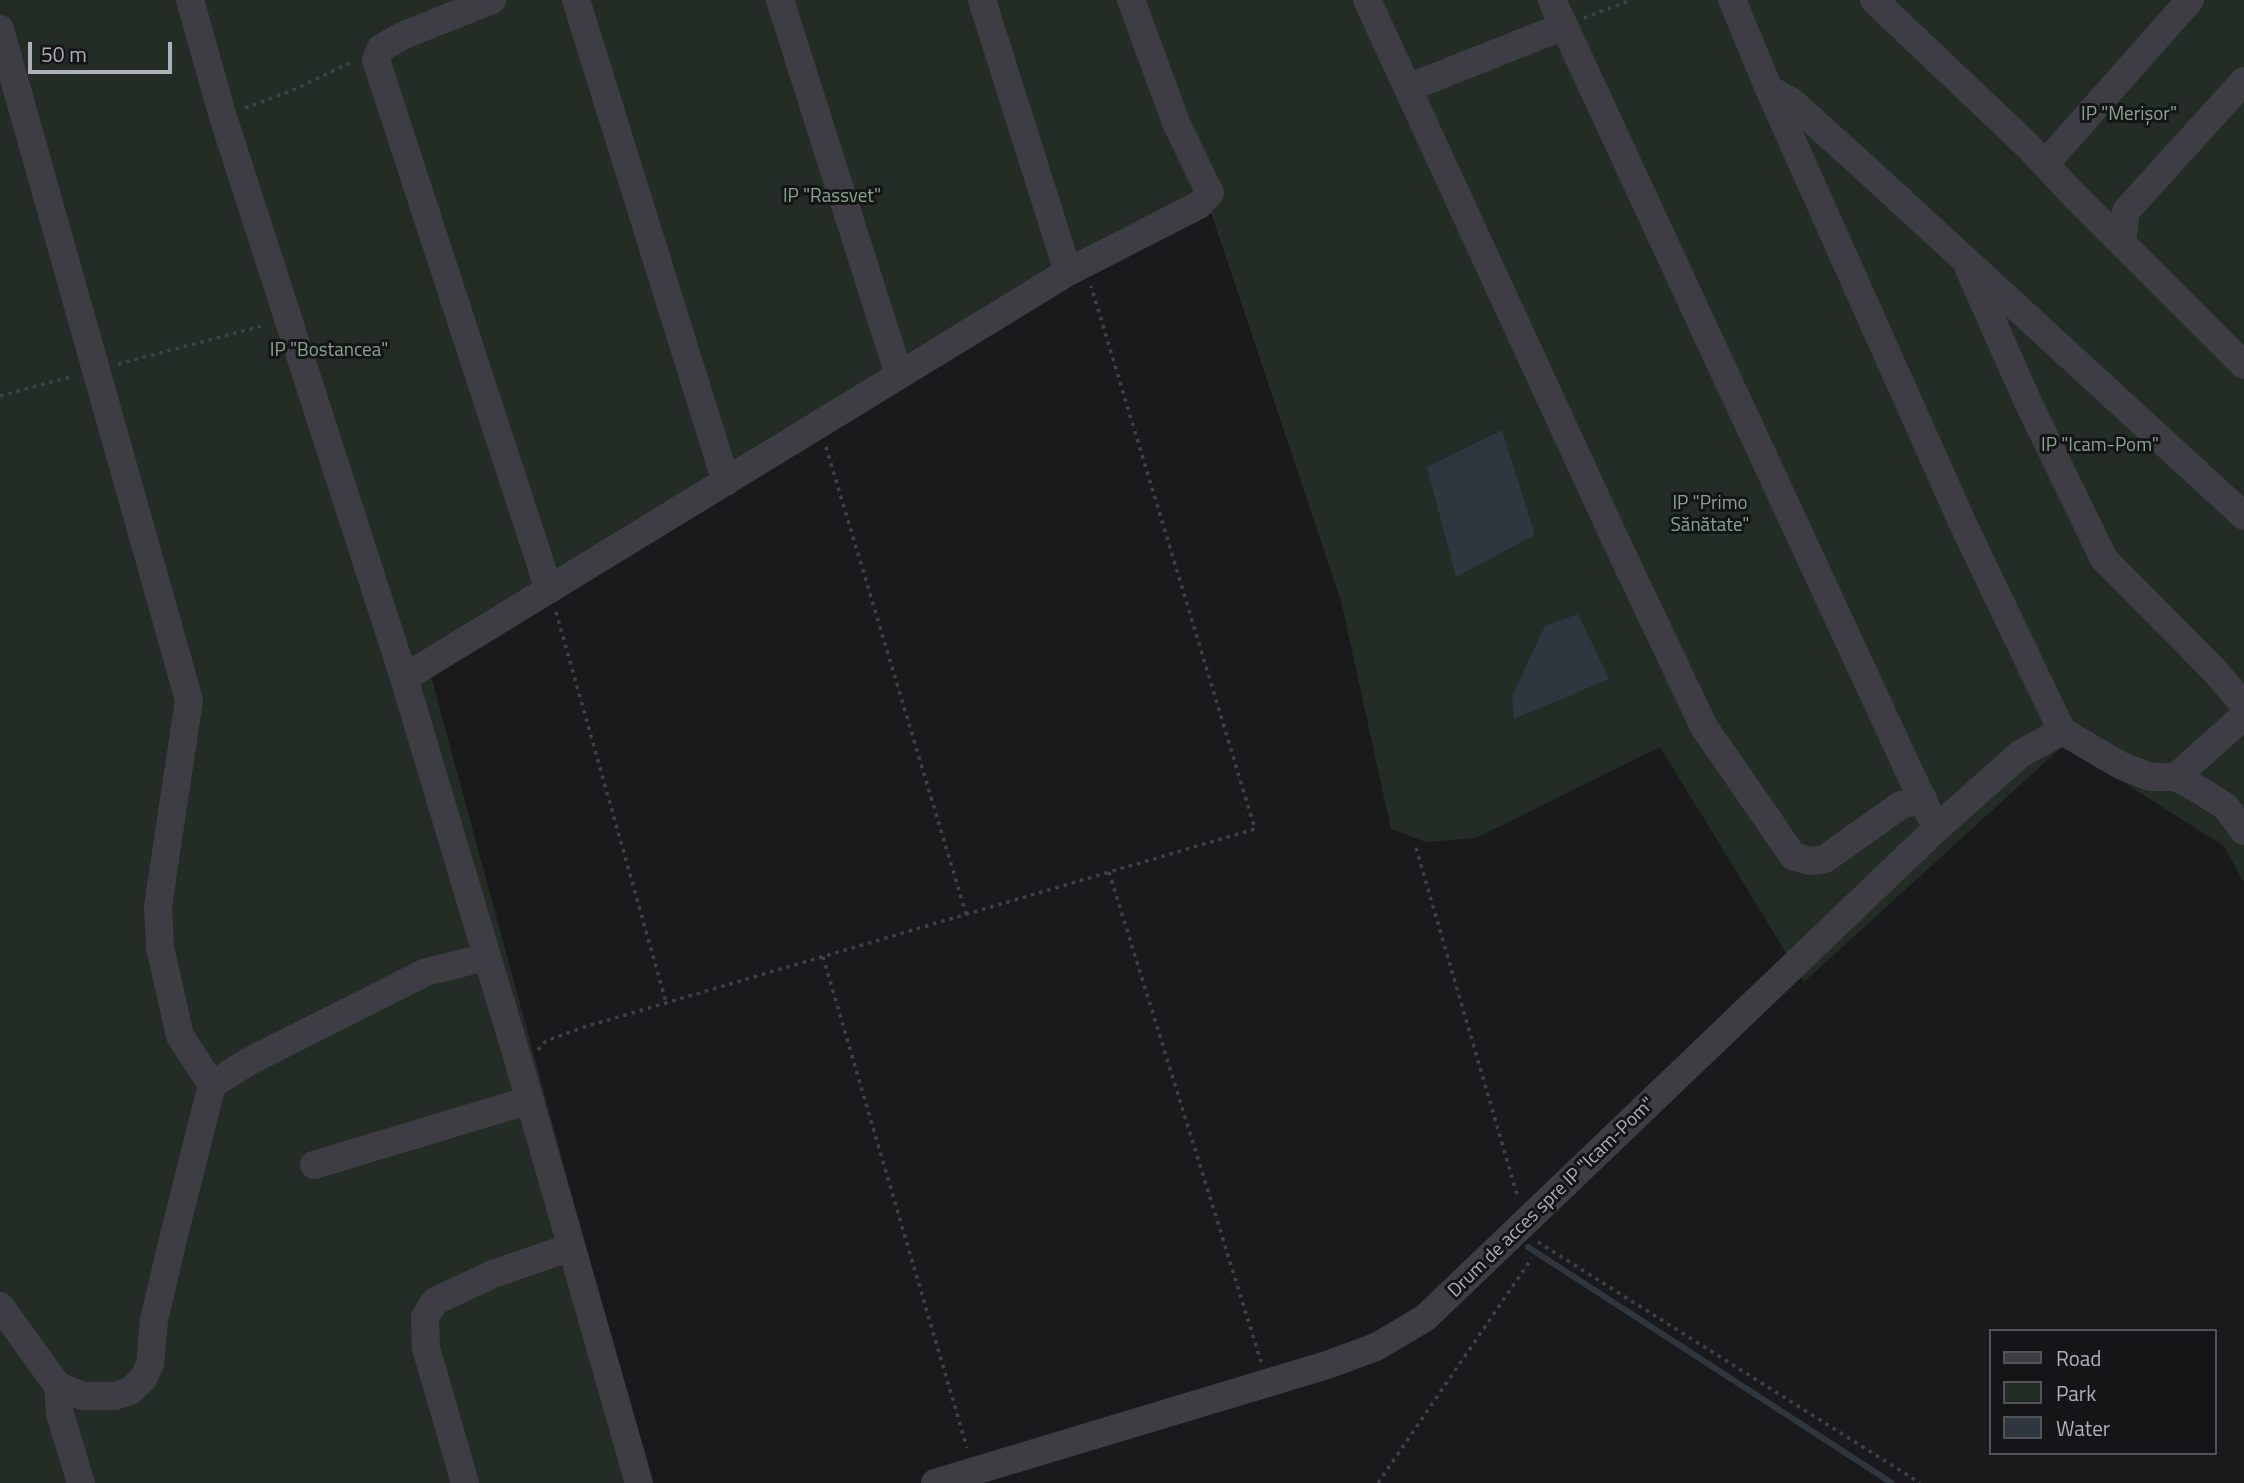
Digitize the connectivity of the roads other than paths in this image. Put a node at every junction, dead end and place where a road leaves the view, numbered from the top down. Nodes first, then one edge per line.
1 (190, 0) edge
2 (492, 0) edge
3 (576, 0) edge
4 (780, 0) edge
5 (982, 0) edge
6 (1131, 0) edge
7 (1367, 0) edge
8 (1552, 0) edge
9 (1732, 0) edge
10 (2190, 0) edge
11 (1889, 4) edge
12 (1564, 26) junction
13 (0, 29) edge
14 (2244, 82) edge
15 (1408, 88) junction
16 (1769, 89) junction
17 (2045, 164) junction
18 (2122, 242) junction
19 (1965, 261) junction
20 (1076, 268) junction
21 (2244, 364) edge
22 (899, 375) junction
23 (726, 482) junction
24 (2244, 516) edge
25 (549, 590) junction
26 (404, 678) junction
27 (2244, 705) edge
28 (2244, 716) edge
29 (2062, 731) junction
30 (2176, 777) junction
31 (1923, 799) junction
32 (1936, 829) junction
33 (2244, 831) edge
34 (487, 957) junction
35 (212, 1085) junction
36 (530, 1100) junction
37 (314, 1165) dead end
38 (572, 1247) junction
39 (0, 1306) edge
40 (58, 1386) junction
41 (81, 1483) edge
42 (465, 1483) edge
43 (639, 1483) edge
44 (935, 1483) edge

1 - 26 street
2 - 25 street
3 - 23 street
4 - 22 street
5 - 20 street
6 - 20 street
7 - 15 street
8 - 12 street
9 - 16 street
10 - 17 street
11 - 17 street
12 - 15 street
12 - 31 street
13 - 35 street
14 - 18 street
15 - 31 street
16 - 19 street
16 - 29 street
17 - 18 street
18 - 21 street
19 - 24 street
19 - 27 street
20 - 22 street
22 - 23 street
23 - 25 street
25 - 26 street
26 - 34 street
28 - 30 street
29 - 30 street
29 - 32 street, Drum de acces spre IP "Icam-Pom"
30 - 33 street
31 - 32 street
32 - 44 street, Drum de acces spre IP "Icam-Pom"
34 - 35 street
34 - 36 street
35 - 40 street
36 - 37 street
36 - 38 street
38 - 42 street
38 - 43 street
39 - 40 street
40 - 41 street

